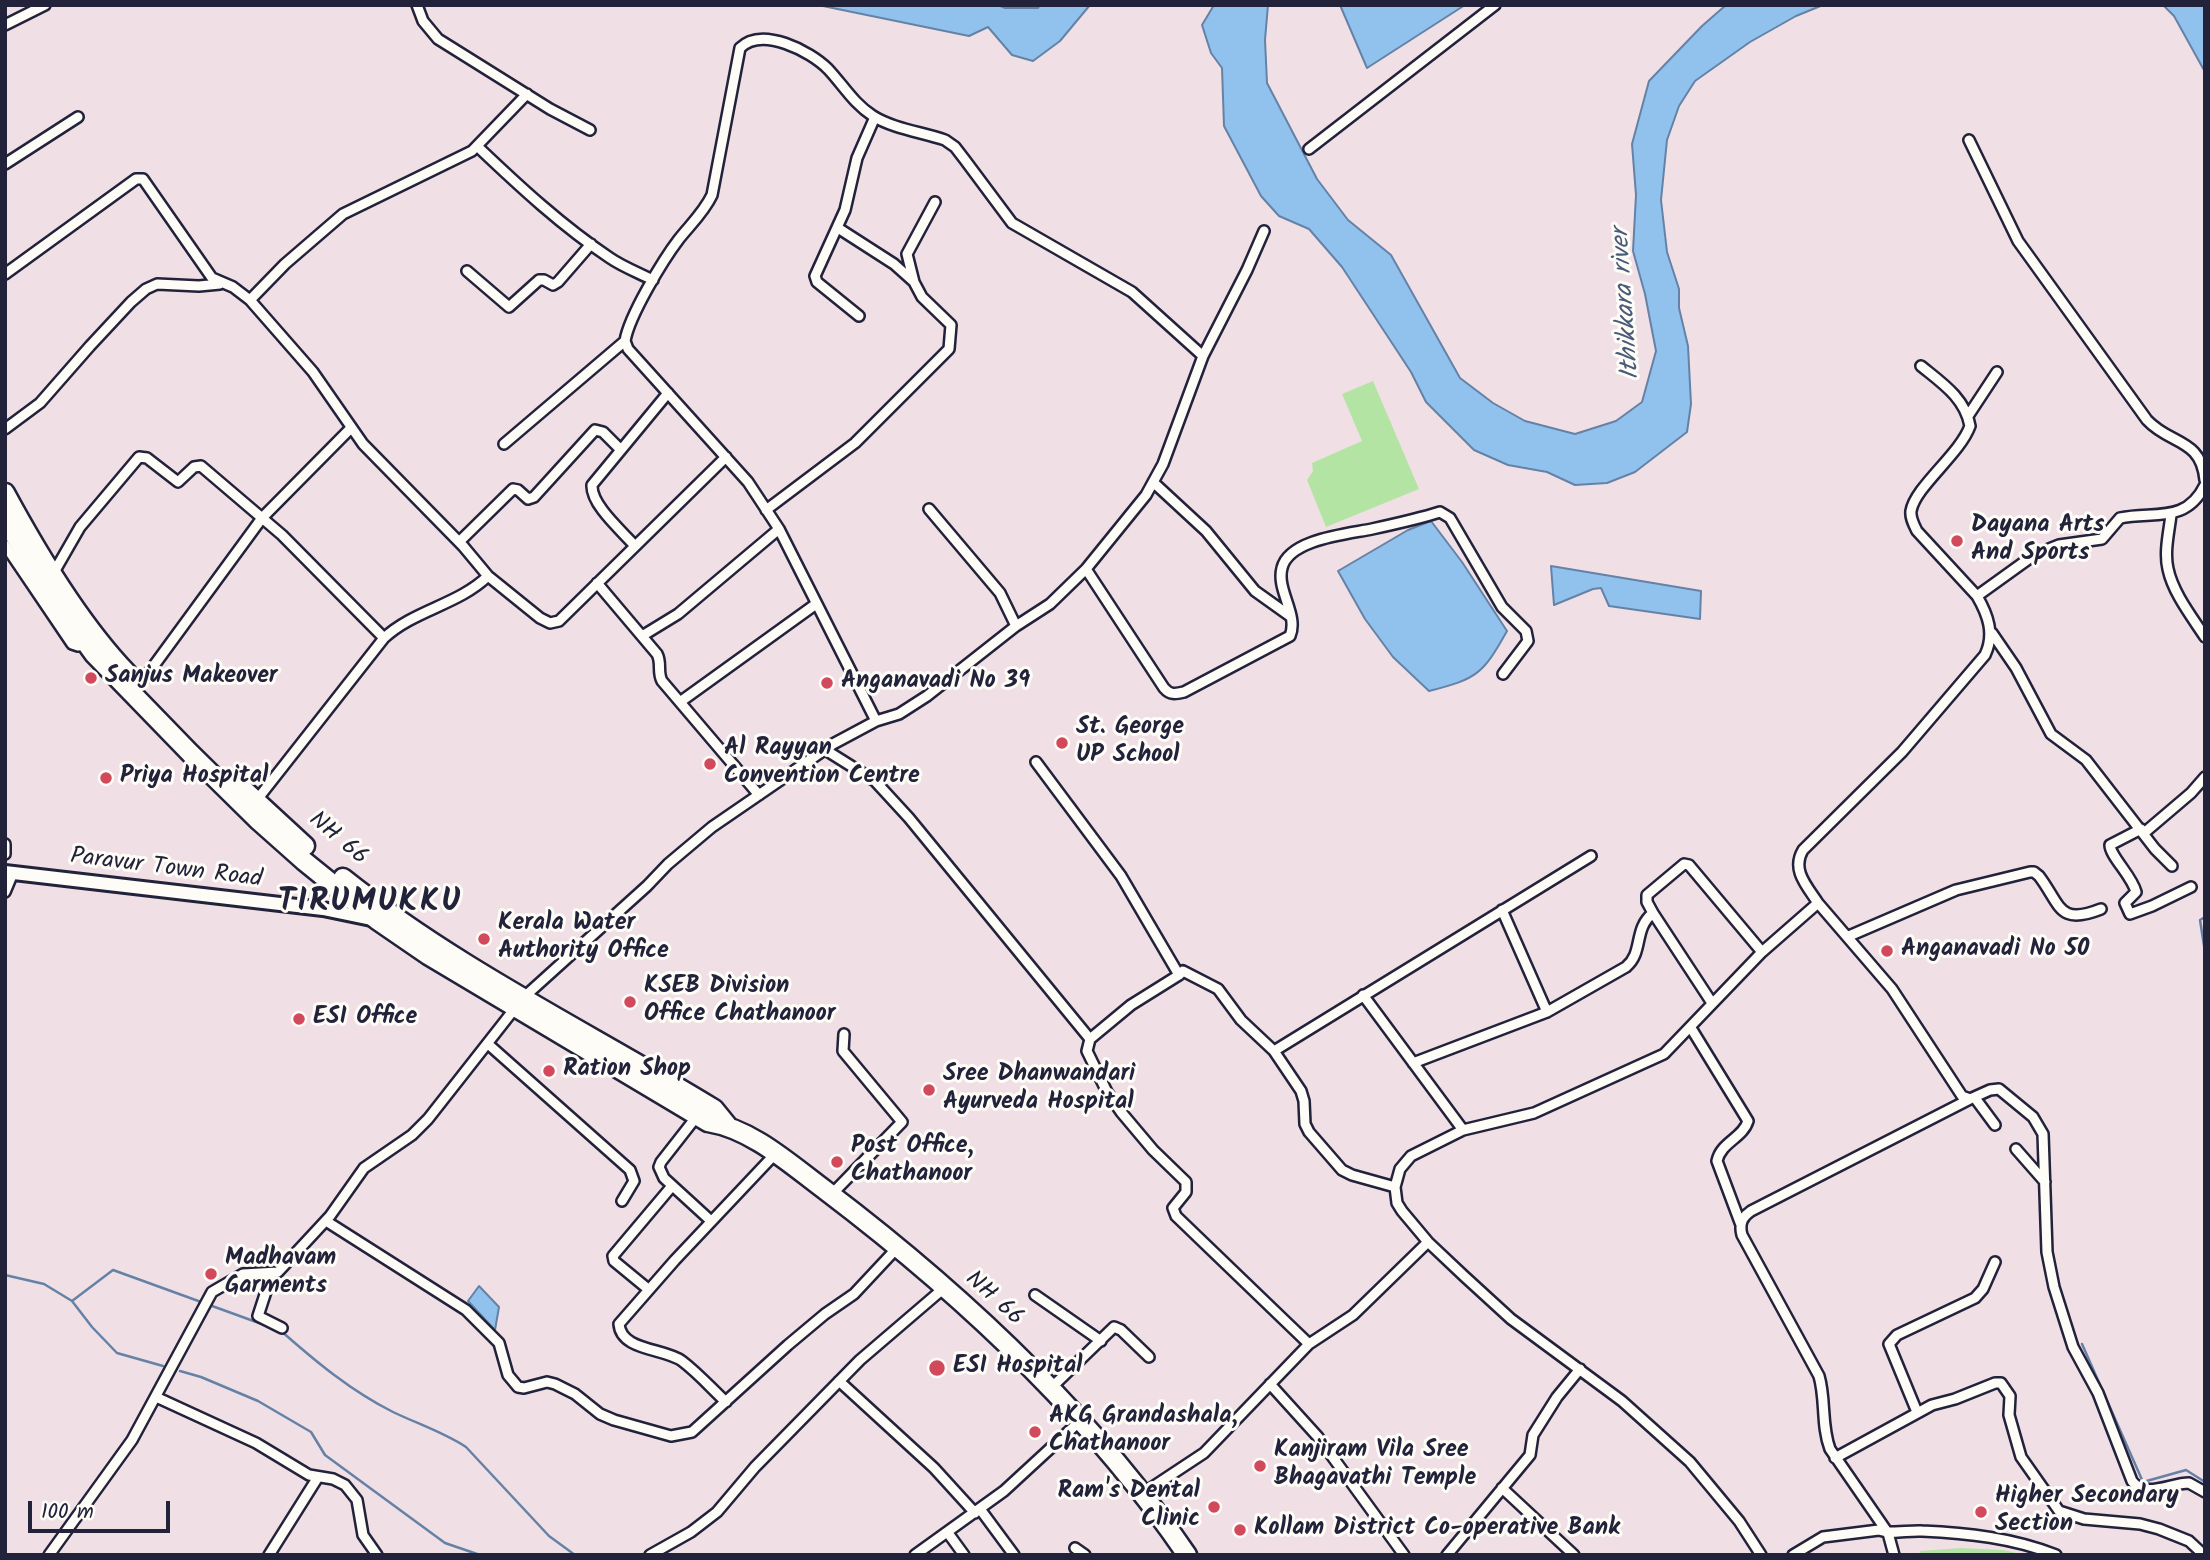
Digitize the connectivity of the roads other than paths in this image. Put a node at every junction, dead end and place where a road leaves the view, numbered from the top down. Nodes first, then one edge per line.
1 (45, 5) edge
2 (417, 5) edge
3 (1495, 5) edge
4 (5, 25) edge
5 (527, 93) junction
6 (78, 117) dead end
7 (875, 117) junction
8 (590, 130) dead end
9 (1969, 140) dead end
10 (478, 147) junction
11 (1309, 149) dead end
12 (5, 164) edge
13 (935, 201) dead end
14 (838, 228) junction
15 (1264, 231) dead end
16 (591, 244) junction
17 (467, 271) dead end
18 (5, 274) edge
19 (653, 280) junction
20 (914, 282) junction
21 (225, 284) junction
22 (250, 300) junction
23 (859, 316) dead end
24 (625, 341) junction
25 (1203, 356) junction
26 (1921, 366) dead end
27 (1997, 372) dead end
28 (668, 393) junction
29 (1968, 416) junction
30 (351, 428) junction
31 (5, 429) edge
32 (504, 444) dead end
33 (620, 449) junction
34 (2201, 454) edge
35 (726, 457) junction
36 (2205, 480) edge
37 (1153, 482) junction
38 (2205, 485) edge
39 (5, 493) edge
40 (929, 509) dead end
41 (766, 510) junction
42 (2171, 515) junction
43 (262, 518) junction
44 (5, 520) edge
45 (779, 529) junction
46 (458, 542) junction
47 (5, 545) edge
48 (635, 546) junction
49 (1086, 569) junction
50 (53, 574) junction
51 (488, 576) junction
52 (597, 583) junction
53 (1977, 596) junction
54 (816, 604) junction
55 (1290, 616) junction
56 (1016, 626) junction
57 (1992, 634) junction
58 (642, 636) junction
59 (2205, 637) edge
60 (384, 638) junction
61 (85, 642) junction
62 (1503, 674) dead end
63 (139, 685) junction
64 (680, 702) junction
65 (876, 721) junction
66 (824, 749) junction
67 (1036, 762) dead end
68 (2205, 776) edge
69 (759, 795) junction
70 (256, 801) junction
71 (2142, 831) junction
72 (5, 844) edge
73 (5, 855) edge
74 (1591, 856) dead end
75 (2172, 866) dead end
76 (9, 872) edge
77 (2191, 887) dead end
78 (5, 892) edge
79 (346, 895) junction
80 (1818, 902) junction
81 (323, 909) junction
82 (2101, 909) dead end
83 (1502, 910) junction
84 (1653, 913) junction
85 (377, 920) junction
86 (1849, 936) junction
87 (1762, 952) junction
88 (1179, 975) junction
89 (1363, 995) junction
90 (520, 1003) junction
91 (1712, 1003) junction
92 (1547, 1012) junction
93 (1691, 1028) junction
94 (845, 1034) dead end
95 (1090, 1039) junction
96 (488, 1044) junction
97 (1274, 1051) junction
98 (1413, 1063) junction
99 (1973, 1098) junction
100 (697, 1116) junction
101 (727, 1125) junction
102 (1995, 1125) dead end
103 (1463, 1130) junction
104 (2015, 1149) dead end
105 (776, 1153) junction
106 (2045, 1182) junction
107 (672, 1186) junction
108 (1395, 1187) junction
109 (831, 1195) junction
110 (622, 1201) dead end
111 (326, 1221) junction
112 (711, 1222) junction
113 (1741, 1226) junction
114 (1428, 1242) junction
115 (897, 1248) junction
116 (1995, 1262) dead end
117 (272, 1273) junction
118 (944, 1288) junction
119 (648, 1289) junction
120 (1035, 1295) dead end
121 (282, 1328) dead end
122 (1101, 1341) junction
123 (1309, 1344) junction
124 (1149, 1357) dead end
125 (1580, 1369) junction
126 (839, 1381) junction
127 (1270, 1384) junction
128 (1050, 1389) junction
129 (156, 1397) junction
130 (726, 1402) junction
131 (1917, 1412) junction
132 (1080, 1421) junction
133 (1835, 1458) junction
134 (318, 1477) junction
135 (1502, 1488) junction
136 (2205, 1492) edge
137 (1142, 1494) junction
138 (978, 1511) junction
139 (948, 1533) junction
140 (1888, 1534) junction
141 (1075, 1548) dead end
142 (49, 1555) edge
143 (269, 1555) edge
144 (377, 1555) edge
145 (650, 1555) edge
146 (915, 1555) edge
147 (964, 1555) edge
148 (1014, 1555) edge
149 (1084, 1555) edge
150 (1187, 1555) edge
151 (1404, 1555) edge
152 (1447, 1555) edge
153 (1574, 1555) edge
154 (1761, 1555) edge
155 (1793, 1555) edge
156 (1894, 1555) edge
157 (2056, 1555) edge
158 (2204, 1555) edge

1 - 4 street
2 - 5 street
3 - 11 street
5 - 8 street
5 - 10 street
6 - 12 street
7 - 14 street
7 - 19 street
7 - 25 street
9 - 34 street
10 - 16 street
10 - 22 street
13 - 20 street
14 - 20 street
14 - 23 street
15 - 25 street
16 - 17 street
16 - 19 street
18 - 21 street
19 - 24 street
20 - 41 street
21 - 22 street
21 - 31 street
22 - 30 street
24 - 28 street
24 - 32 street
25 - 37 street
26 - 29 street
27 - 29 street
28 - 33 street
28 - 35 street
29 - 53 street
30 - 43 street
30 - 46 street
33 - 46 street
33 - 48 street
34 - 36 street
35 - 41 street
35 - 48 street
37 - 49 street
37 - 55 street
38 - 42 street
39 - 50 highway, NH 66
40 - 56 street
41 - 45 street
42 - 53 street
42 - 59 street
43 - 50 street
43 - 60 street
43 - 63 street
44 - 61 highway, NH 66
45 - 54 street
45 - 58 street
46 - 51 street
47 - 61 street
48 - 52 street
49 - 55 street
49 - 56 street
50 - 63 highway, NH 66
51 - 52 street
51 - 60 street
52 - 58 street
53 - 57 street
54 - 64 street
54 - 65 street
55 - 62 street
56 - 65 street
57 - 71 street
57 - 80 street
58 - 64 street
60 - 70 street
61 - 79 highway, NH 66
63 - 70 highway, NH 66
64 - 69 street
65 - 66 street
66 - 69 street
66 - 95 street
67 - 88 street
68 - 71 street
69 - 90 street
70 - 90 highway, NH 66
71 - 75 street
71 - 77 street
72 - 73 street
74 - 83 street
76 - 78 street
76 - 81 main road, Paravur Town Road
79 - 81 main road
79 - 85 highway, NH 66
80 - 86 street
80 - 87 street
81 - 85 main road, Paravur Town Road
82 - 86 street
83 - 89 street
83 - 92 street
84 - 87 street
84 - 91 street
84 - 92 street
85 - 90 highway, NH 66
86 - 99 street
87 - 91 street
88 - 95 street
88 - 97 street
89 - 97 street
89 - 98 street
90 - 96 street
90 - 100 highway, NH 66
90 - 101 highway, NH 66
91 - 93 street
92 - 98 street
93 - 103 street
93 - 113 street
94 - 109 street
95 - 123 street
96 - 110 street
96 - 111 street
97 - 108 street
98 - 103 street
99 - 102 street
99 - 106 street
99 - 113 street
100 - 101 highway, NH 66
100 - 107 street
101 - 105 highway, NH 66
103 - 108 street
104 - 106 street
105 - 109 highway, NH 66
105 - 112 street
106 - 136 street
107 - 112 street
107 - 119 street
108 - 114 street
109 - 115 highway, NH 66
111 - 117 street
111 - 130 street
112 - 119 street
113 - 133 street
114 - 123 street
114 - 125 street
115 - 118 highway, NH 66
115 - 130 street
116 - 131 street
117 - 121 street
117 - 129 street
118 - 126 street
118 - 128 highway, NH 66
119 - 130 street
120 - 122 street
122 - 124 street
122 - 128 street
123 - 127 street
125 - 135 street
125 - 154 street
126 - 138 street
126 - 145 street
127 - 137 street
127 - 151 street
128 - 132 highway, NH 66
129 - 134 street
129 - 142 street
131 - 133 street
131 - 158 street
132 - 137 highway, NH 66
132 - 138 street
133 - 140 street
134 - 143 street
134 - 144 street
135 - 152 street
135 - 153 street
137 - 150 highway, NH 66
138 - 139 street
138 - 148 street
139 - 146 street
139 - 147 street
140 - 155 street
140 - 156 street
140 - 157 street
141 - 149 street

